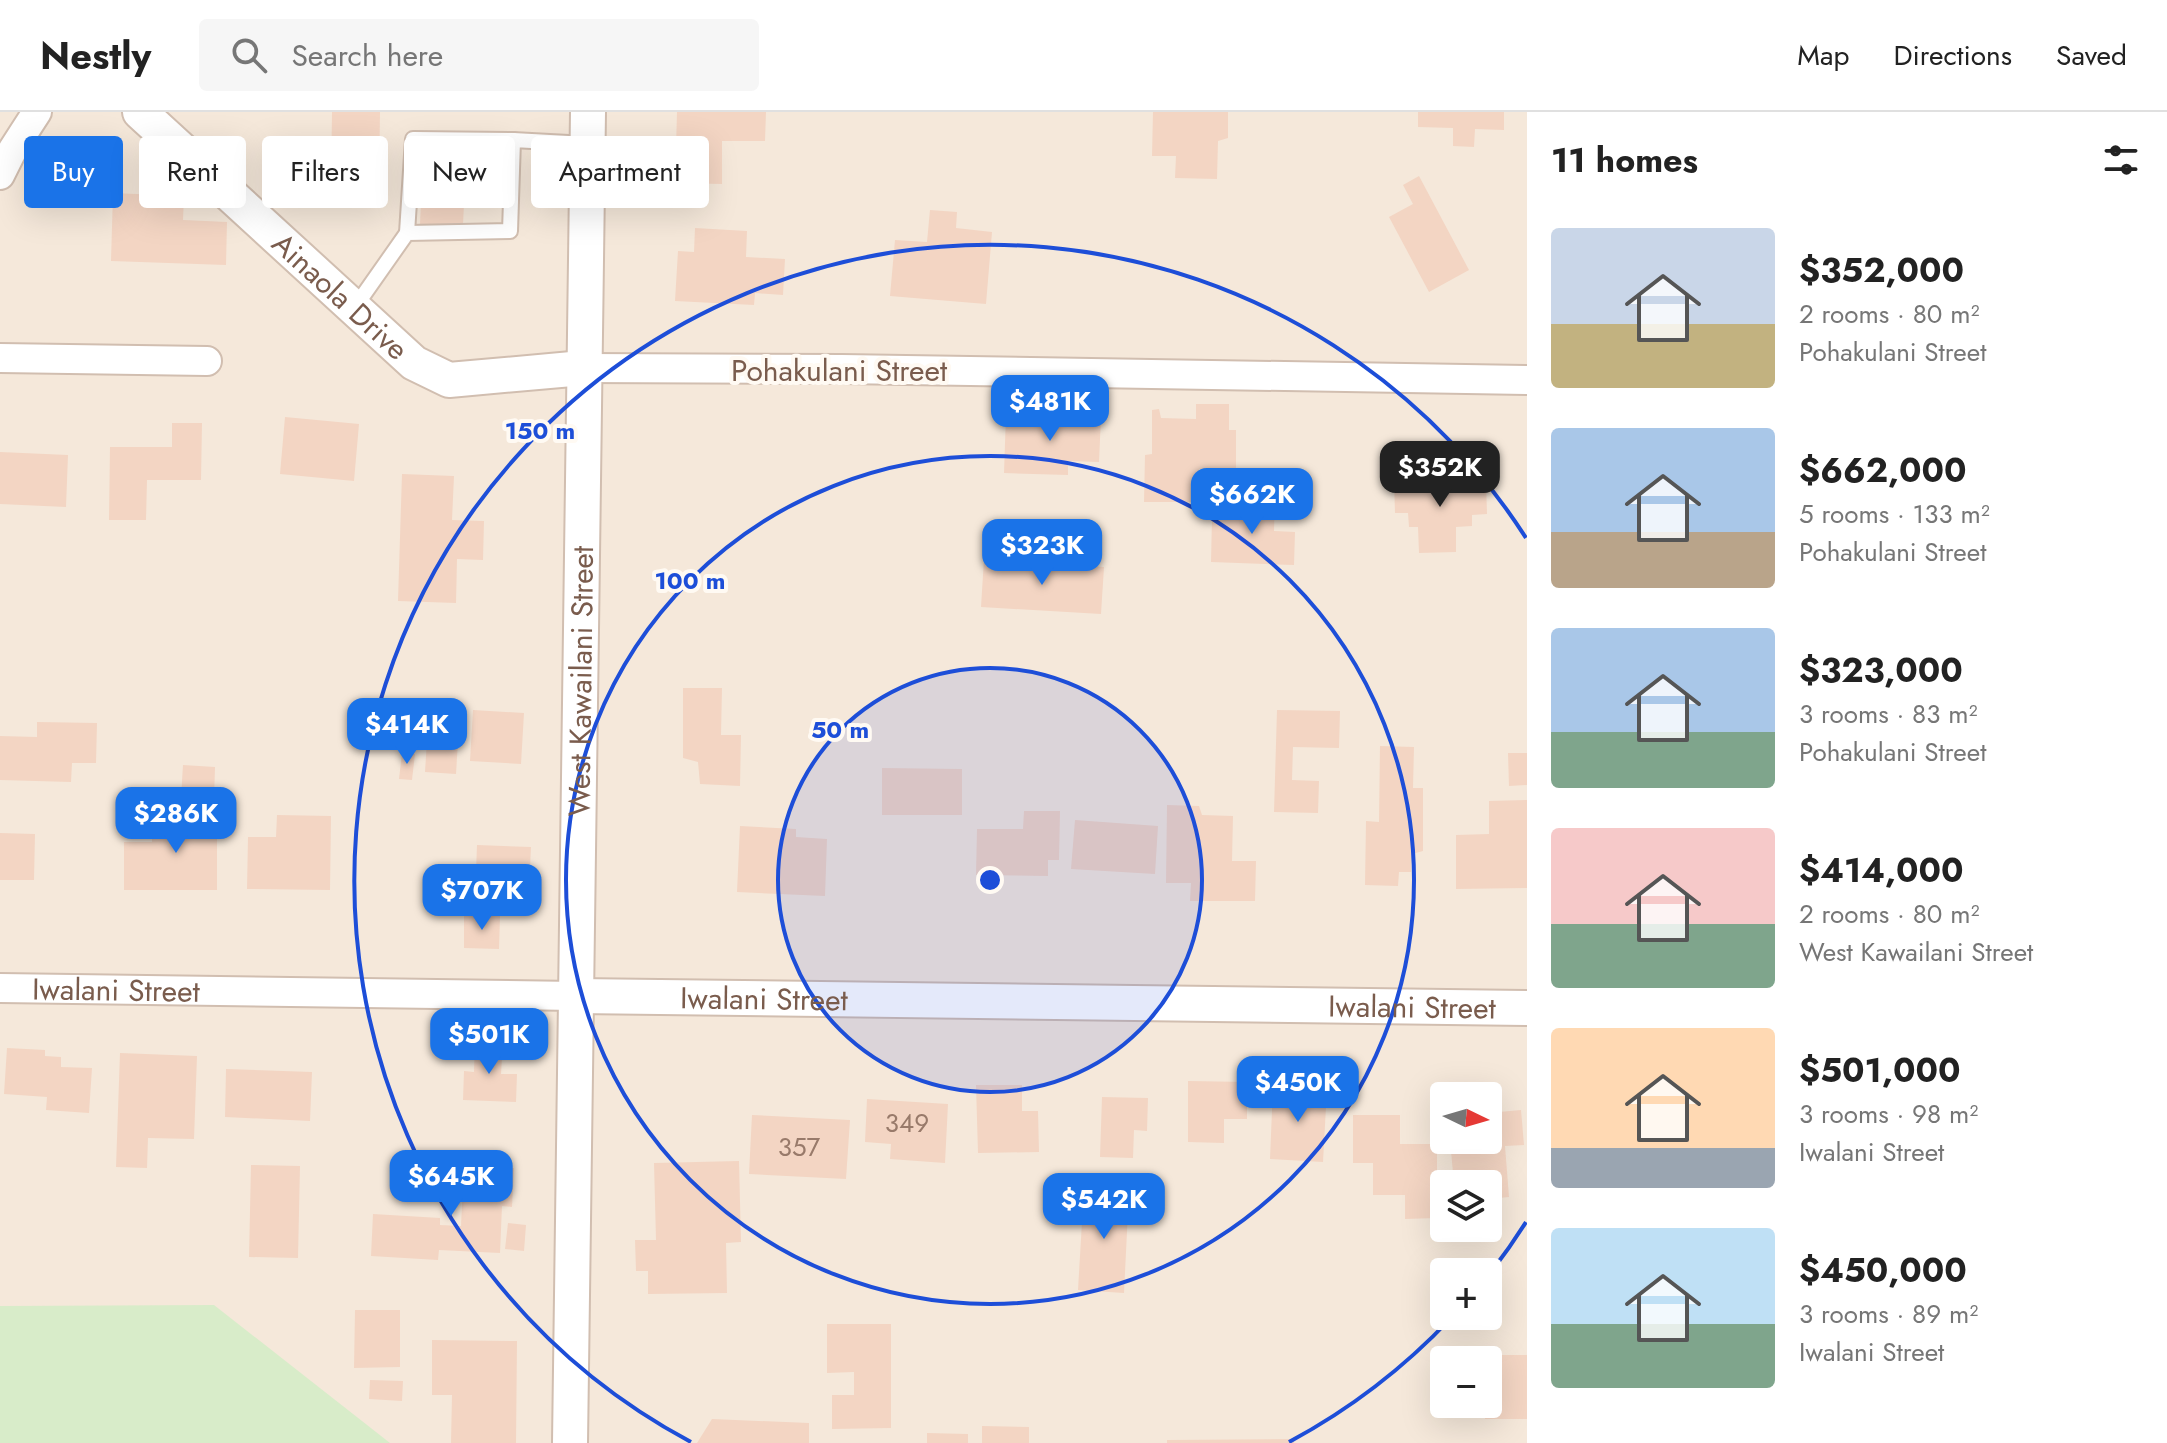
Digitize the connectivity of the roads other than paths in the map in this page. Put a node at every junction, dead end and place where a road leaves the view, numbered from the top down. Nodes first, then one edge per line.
1 (37, 112) edge
2 (140, 112) edge
3 (587, 128) edge
4 (515, 140) edge
5 (0, 175) edge
6 (409, 208) edge
7 (511, 208) edge
8 (407, 233) junction
9 (354, 307) junction
10 (0, 358) edge
11 (207, 361) dead end
12 (583, 368) junction
13 (1527, 380) edge
14 (0, 988) edge
15 (576, 996) junction
16 (1527, 1008) edge
17 (570, 1443) edge

1 - 5 street
2 - 9 street, Ainaola Drive
3 - 4 lane
3 - 12 street, West Kawailani Street
6 - 8 lane
7 - 8 lane
8 - 9 lane
9 - 12 street, Ainaola Drive
10 - 11 street
12 - 13 street, Pohakulani Street
12 - 15 street, West Kawailani Street
14 - 15 street, Iwalani Street
15 - 16 street, Iwalani Street
15 - 17 street, West Kawailani Street

